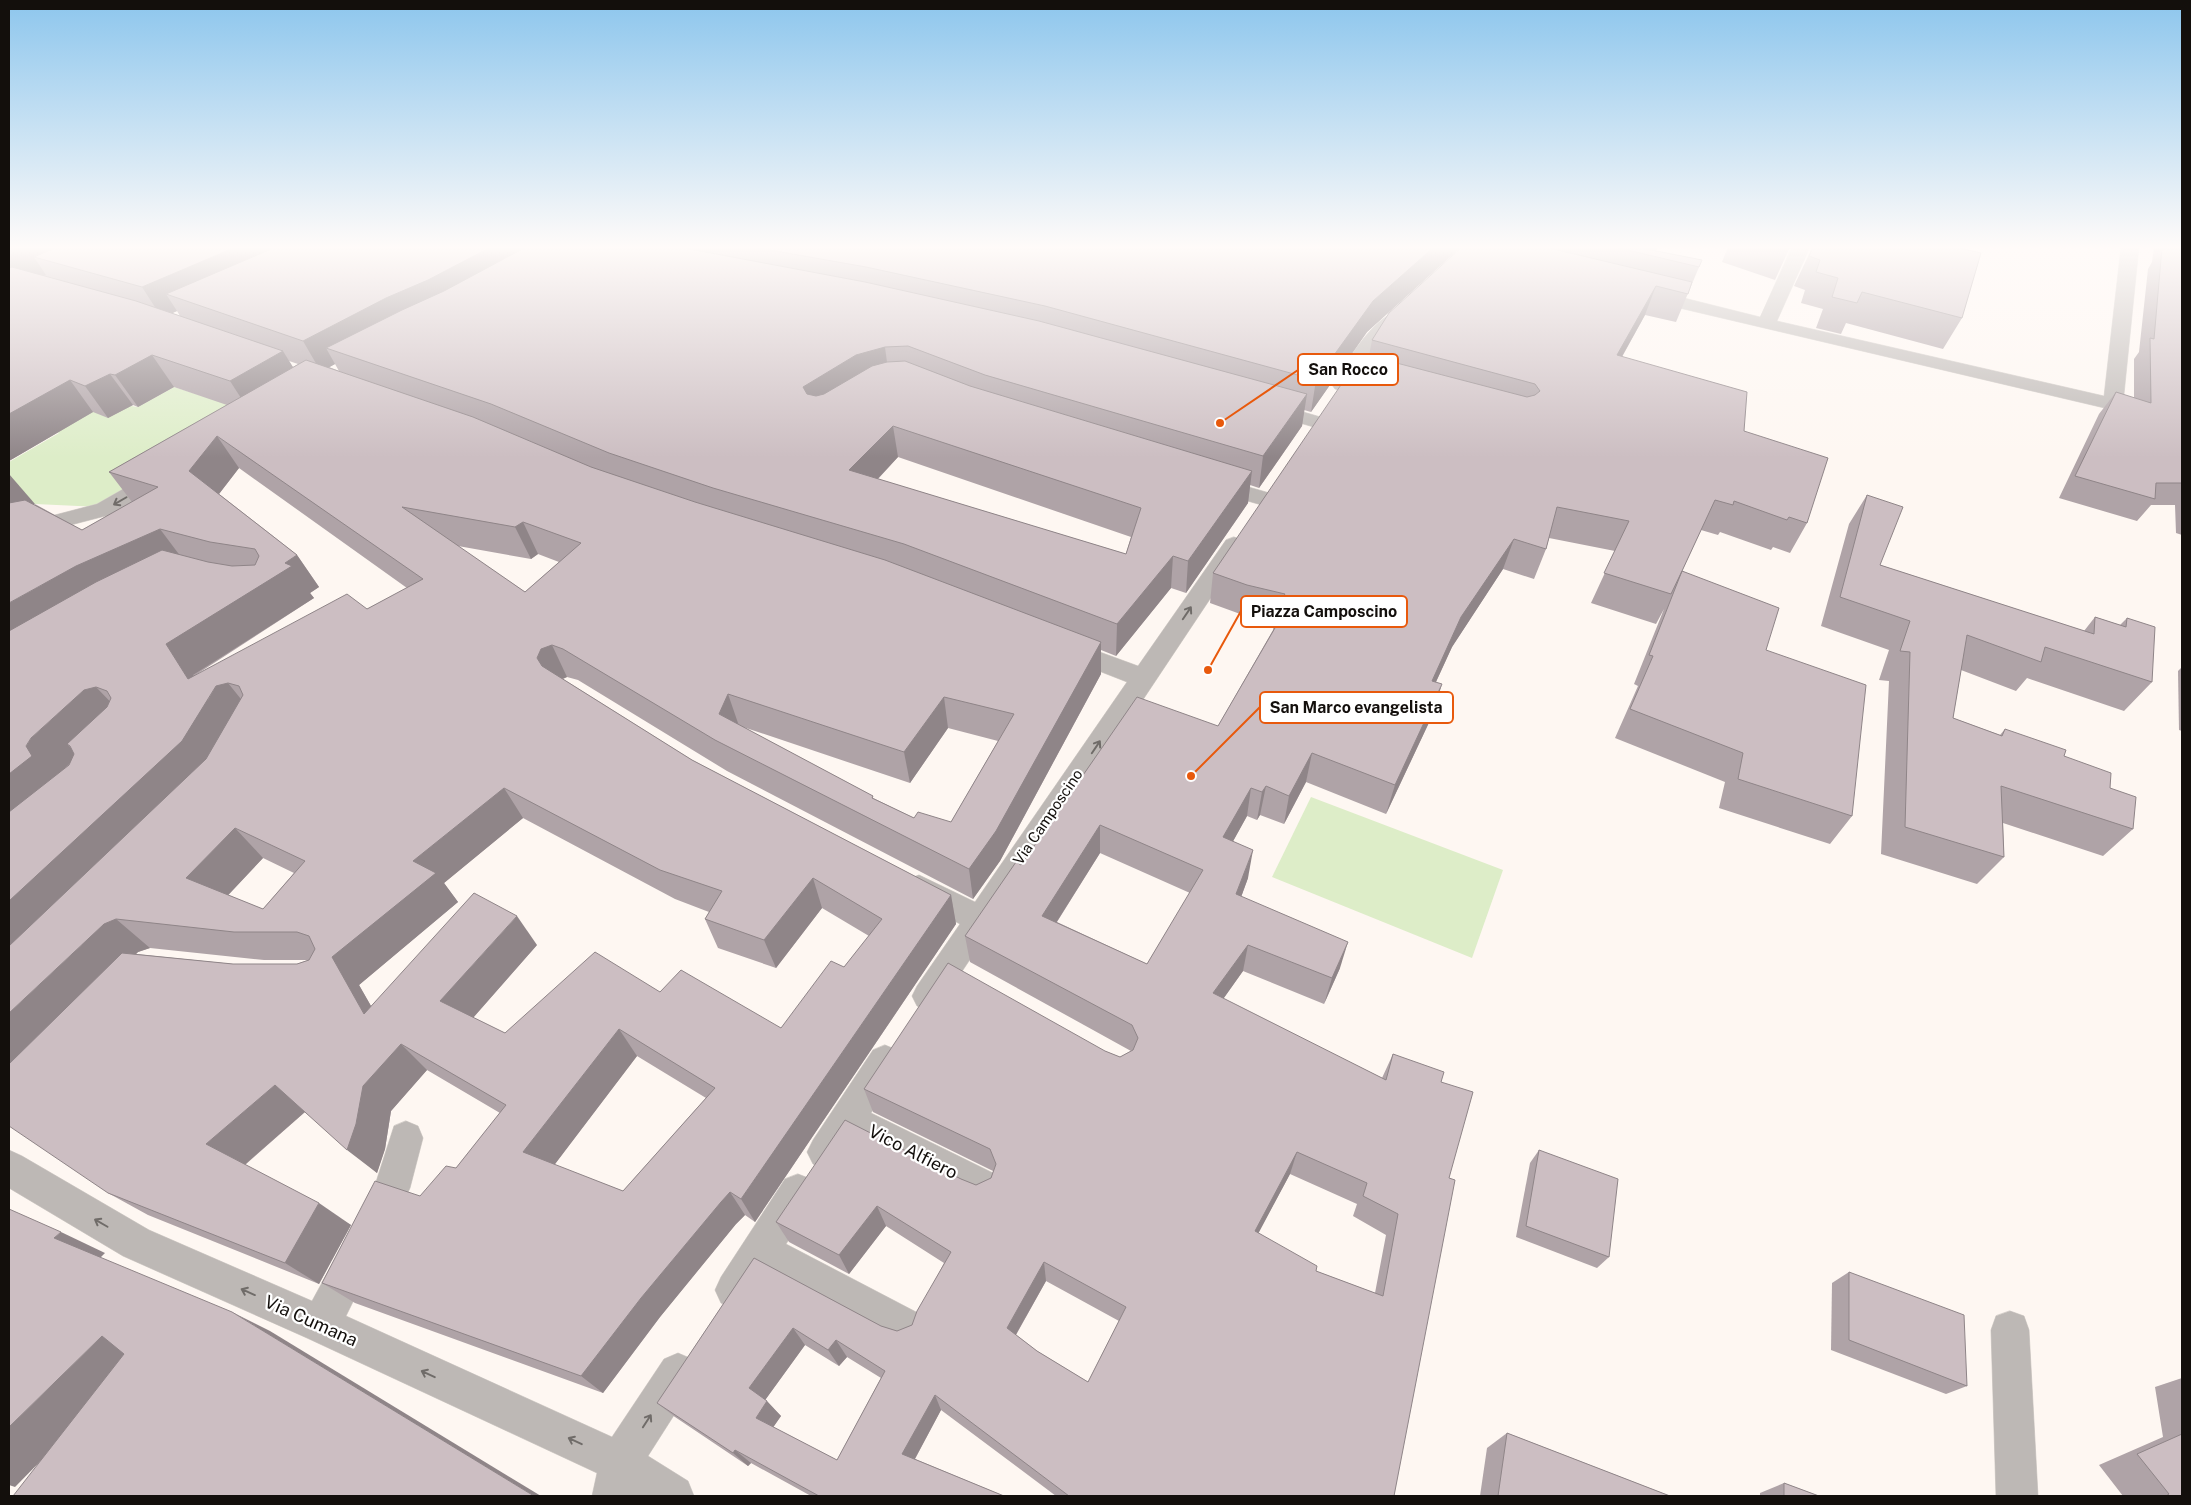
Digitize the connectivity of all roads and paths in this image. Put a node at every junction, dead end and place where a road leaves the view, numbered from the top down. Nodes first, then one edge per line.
1 (1397, 317) edge
2 (1739, 317) edge
3 (1769, 317) edge
4 (2122, 317) edge
5 (1766, 324) junction
6 (1251, 403) edge
7 (181, 465) edge
8 (1190, 477) edge
9 (9, 534) edge
10 (1046, 641) edge
11 (1143, 678) junction
12 (900, 878) edge
13 (978, 919) junction
14 (915, 1016) edge
15 (899, 1040) edge
16 (846, 1119) junction
17 (406, 1138) dead end
18 (14, 1180) edge
19 (980, 1186) edge
20 (760, 1250) junction
21 (716, 1315) edge
22 (321, 1324) junction
23 (904, 1328) edge
24 (2010, 1330) dead end
25 (695, 1348) edge
26 (616, 1479) edge
27 (673, 1496) edge
28 (2017, 1496) edge

1 - 6 street
2 - 5 street
3 - 5 street
4 - 5 street
7 -> 9 street
11 -> 8 street, Via Camposcino
10 - 11 street
13 -> 11 street, Via Camposcino
12 - 13 street
13 - 14 street, Via Camposcino
15 - 16 street
16 - 19 street, Vico Alfiero
16 - 20 street
17 - 22 street
22 -> 18 street, Via Cumana
20 - 21 street
20 - 23 street
26 -> 22 street, Via Cumana
24 - 28 street
26 -> 25 street
26 - 27 street, Via Cumana

